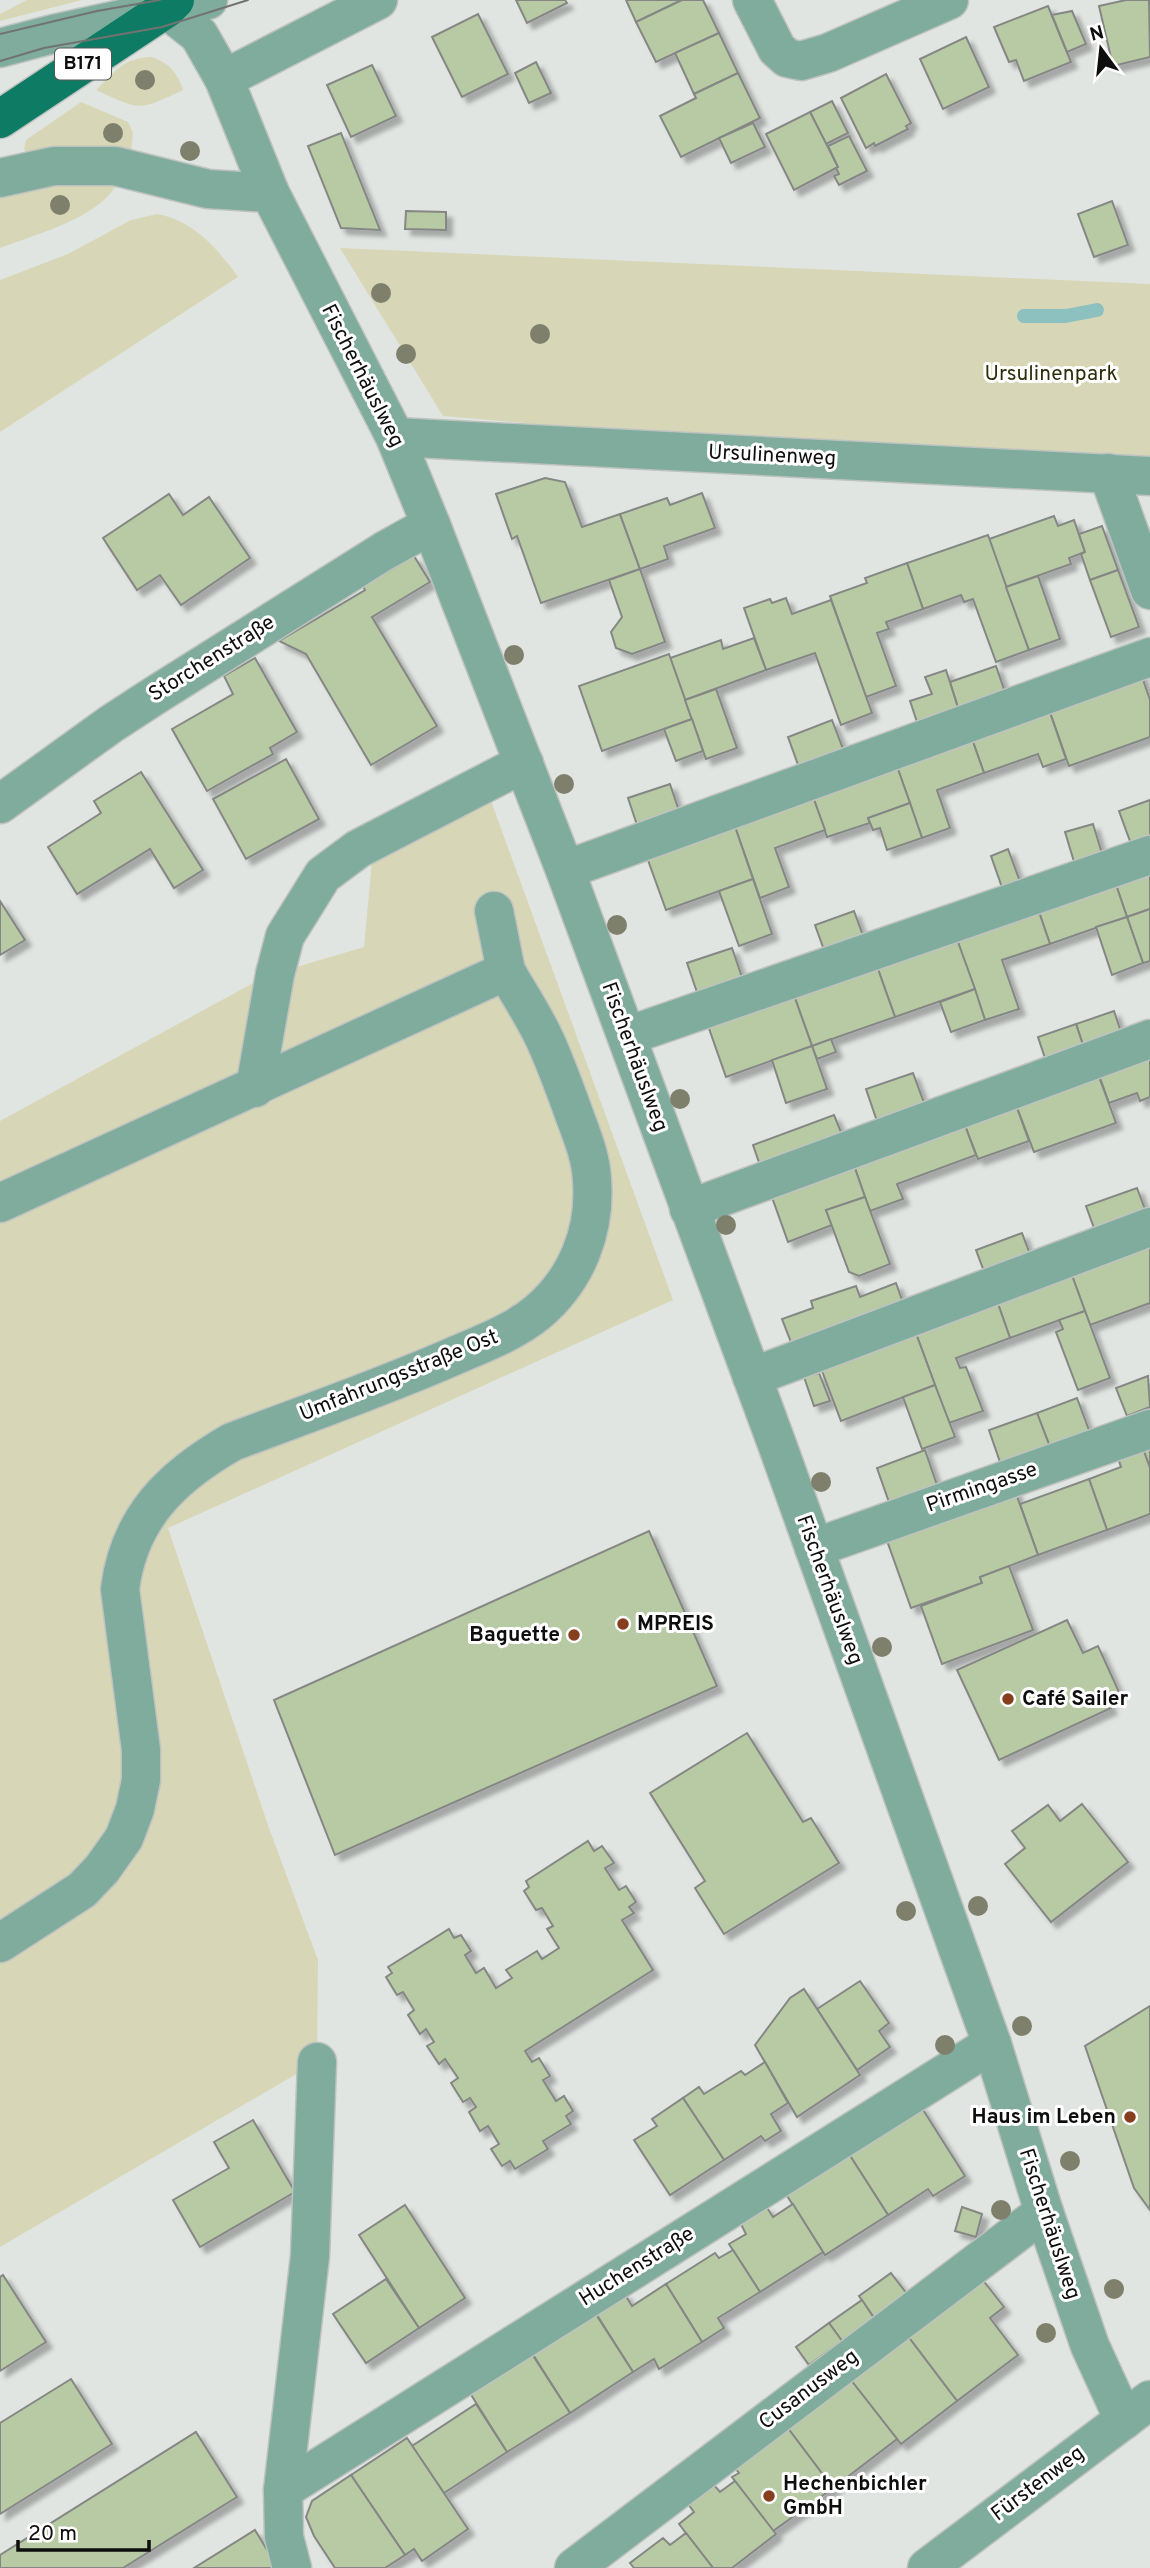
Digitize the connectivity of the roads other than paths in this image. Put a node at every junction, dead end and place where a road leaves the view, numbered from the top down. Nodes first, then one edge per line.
1 (208, 0) edge
2 (378, 0) edge
3 (752, 0) edge
4 (949, 0) edge
5 (171, 4) edge
6 (0, 48) edge
7 (224, 79) junction
8 (0, 120) edge
9 (0, 178) edge
10 (270, 193) junction
11 (395, 438) junction
12 (1108, 473) junction
13 (1150, 476) edge
14 (431, 525) junction
15 (1150, 590) edge
16 (1150, 657) edge
17 (524, 763) junction
18 (0, 804) edge
19 (1150, 855) edge
20 (565, 870) junction
21 (494, 911) dead end
22 (506, 971) junction
23 (627, 1037) junction
24 (1150, 1039) edge
25 (255, 1087) junction
26 (0, 1203) edge
27 (689, 1209) junction
28 (1150, 1227) edge
29 (752, 1377) junction
30 (1150, 1429) edge
31 (814, 1548) junction
32 (0, 1943) edge
33 (992, 2044) junction
34 (317, 2062) dead end
35 (1044, 2212) junction
36 (1137, 2410) edge
37 (283, 2490) junction
38 (292, 2568) edge
39 (574, 2568) edge
40 (927, 2568) edge

1 - 5 street
2 - 7 street
3 - 4 street
5 - 6 street
5 - 7 street, Fischerhäuslweg
5 - 8 main road, B171
7 - 10 street, Fischerhäuslweg
9 - 10 street
10 - 11 street, Fischerhäuslweg
11 - 12 street, Ursulinenweg
11 - 14 street, Fischerhäuslweg
12 - 13 street, Ursulinenweg
12 - 15 street
14 - 17 street, Fischerhäuslweg
14 - 18 street, Storchenstraße
16 - 20 street
17 - 20 street, Fischerhäuslweg
17 - 25 street
19 - 23 street
20 - 23 street, Fischerhäuslweg
21 - 22 street, Umfahrungsstraße Ost
22 - 25 street
22 - 32 street, Umfahrungsstraße Ost
23 - 27 street, Fischerhäuslweg
24 - 27 street
25 - 26 street
27 - 29 street, Fischerhäuslweg
28 - 29 street
29 - 31 street, Fischerhäuslweg
30 - 31 street, Pirmingasse
31 - 33 street, Fischerhäuslweg
33 - 35 street, Fischerhäuslweg
33 - 37 street, Huchenstraße
34 - 37 street
35 - 36 street, Fischerhäuslweg
35 - 39 street, Cusanusweg
36 - 40 street, Fürstenweg
37 - 38 street

